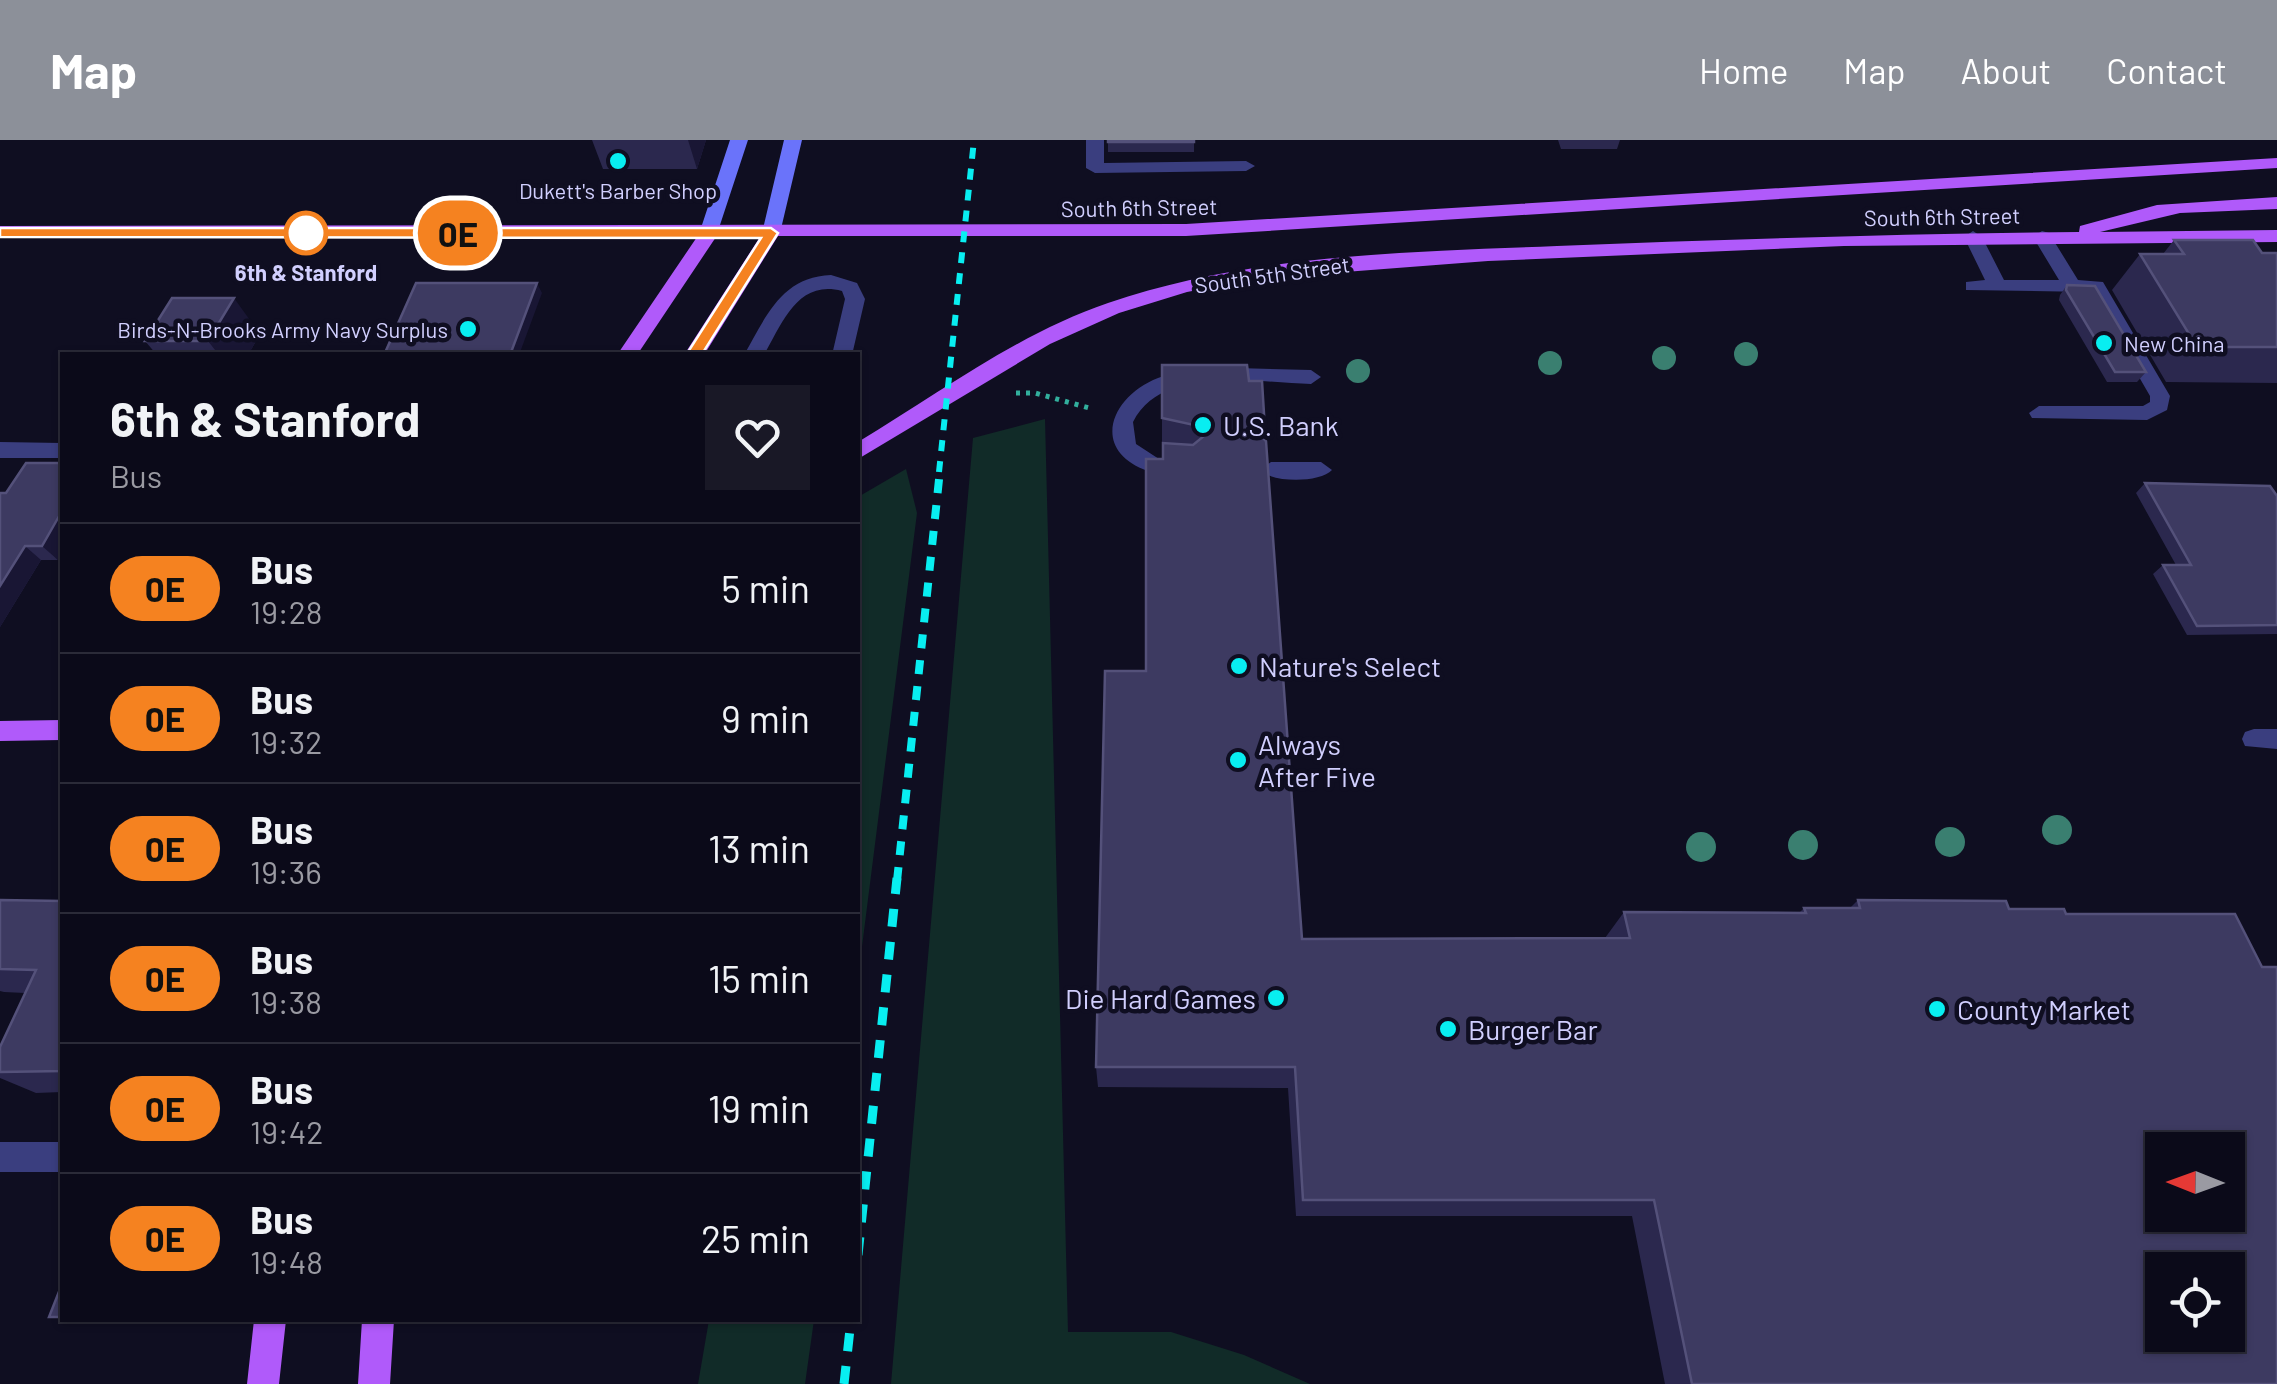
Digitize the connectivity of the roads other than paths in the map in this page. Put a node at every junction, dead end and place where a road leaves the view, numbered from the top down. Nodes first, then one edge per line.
1 (739, 140) edge
2 (792, 140) edge
3 (1096, 140) edge
4 (2277, 154) edge
5 (2277, 163) edge
6 (2247, 164) junction
7 (1246, 166) dead end
8 (2277, 203) edge
9 (0, 232) edge
10 (771, 233) junction
11 (708, 234) junction
12 (2277, 236) edge
13 (2042, 237) junction
14 (2068, 237) junction
15 (1973, 238) junction
16 (1488, 255) joint
17 (1974, 286) dead end
18 (1998, 286) junction
19 (2072, 286) junction
20 (629, 352) edge
21 (696, 352) edge
22 (756, 352) edge
23 (843, 352) edge
24 (1311, 376) dead end
25 (2039, 412) dead end
26 (0, 450) edge
27 (60, 451) edge
28 (860, 451) edge
29 (1188, 469) edge
30 (1270, 470) edge
31 (1321, 470) dead end
32 (0, 730) edge
33 (55, 733) edge
34 (0, 1156) edge
35 (60, 1157) edge
36 (270, 1322) edge
37 (378, 1322) edge
38 (262, 1384) edge
39 (374, 1384) edge

1 - 11 main road
2 - 10 main road
3 - 7 lane
4 - 6 main road
5 - 6 main road, South 6th Street
6 - 10 main road, South 6th Street
8 - 14 main road
9 - 11 main road, South 6th Street
10 - 11 main road, South 6th Street
10 - 21 main road
11 - 20 main road
12 - 14 main road, South 6th Street
13 - 14 main road, South 6th Street
13 - 15 main road, South 6th Street
13 - 19 lane
15 - 16 main road, South 6th Street
15 - 18 lane
16 - 28 main road, South 5th Street
17 - 18 lane
18 - 19 lane
19 - 25 lane
22 - 23 lane
24 - 29 lane
26 - 27 lane
30 - 31 lane
32 - 33 main road
34 - 35 lane
36 - 38 main road
37 - 39 main road

